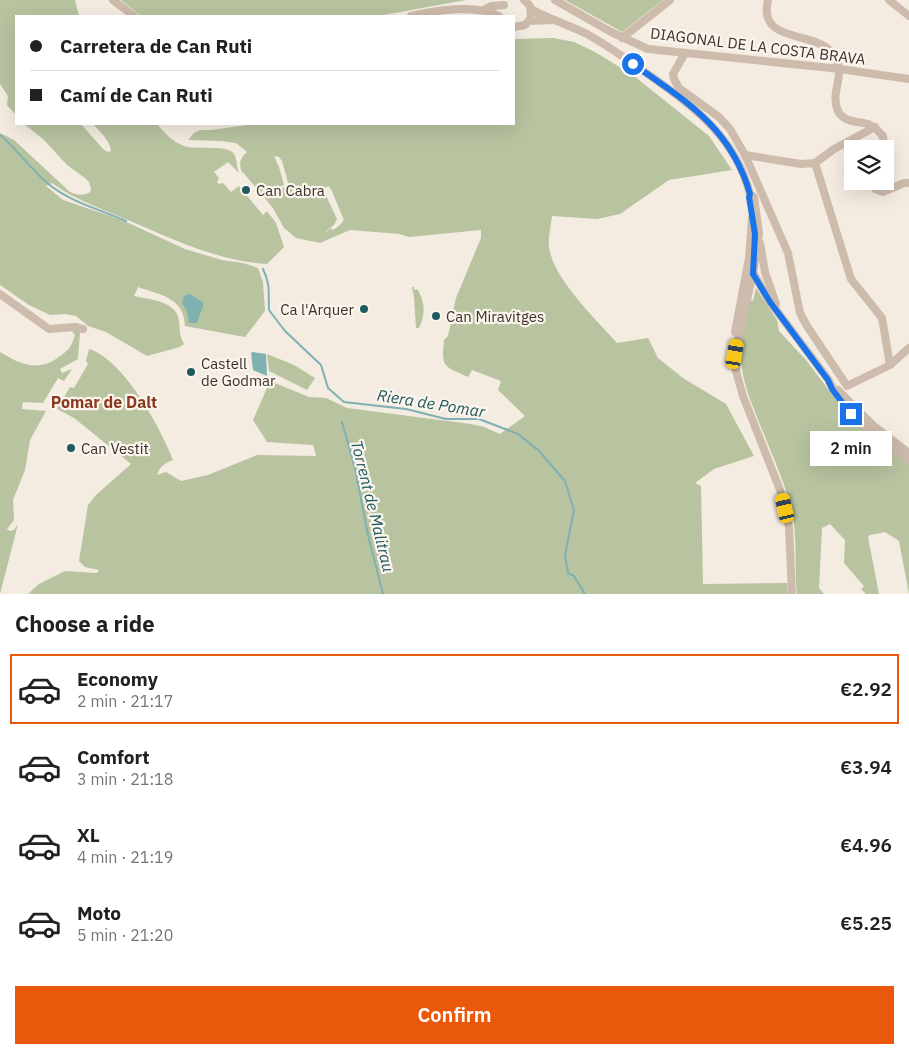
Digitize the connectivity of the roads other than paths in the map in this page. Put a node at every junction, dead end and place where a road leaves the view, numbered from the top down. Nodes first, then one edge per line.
1 (113, 0) edge
2 (555, 0) edge
3 (670, 0) edge
4 (768, 0) edge
5 (889, 0) edge
6 (507, 2) edge
7 (530, 4) edge
8 (483, 10) junction
9 (133, 15) edge
10 (417, 15) edge
11 (498, 15) edge
12 (501, 15) edge
13 (909, 16) edge
14 (555, 20) junction
15 (529, 22) junction
16 (515, 28) edge
17 (622, 38) junction
18 (685, 53) junction
19 (840, 69) junction
20 (909, 79) edge
21 (875, 127) junction
22 (883, 140) edge
23 (746, 155) junction
24 (815, 163) junction
25 (909, 183) edge
26 (894, 187) edge
27 (750, 194) junction
28 (752, 218) junction
29 (759, 233) junction
30 (753, 274) junction
31 (0, 294) edge
32 (778, 311) junction
33 (83, 329) dead end
34 (909, 348) edge
35 (735, 354) junction
36 (890, 365) junction
37 (828, 380) junction
38 (851, 414) junction
39 (879, 431) junction
40 (909, 453) edge
41 (909, 459) edge
42 (792, 594) edge

1 - 9 street
2 - 17 street, DIAGONAL DE LA COSTA BRAVA
3 - 17 street
4 - 19 street
5 - 13 street
6 - 8 street
6 - 12 street
7 - 14 street
7 - 15 street
8 - 10 street
8 - 11 street
14 - 15 street
14 - 27 street
15 - 16 street
17 - 18 street, DIAGONAL DE LA COSTA BRAVA
18 - 19 street, DIAGONAL DE LA COSTA BRAVA
18 - 23 street
19 - 20 street, DIAGONAL DE LA COSTA BRAVA
19 - 21 street
21 - 22 street
21 - 24 street
23 - 24 street
23 - 36 street
24 - 36 street
25 - 26 street
27 - 28 street
27 - 29 street
28 - 30 street
28 - 35 street
29 - 30 street
29 - 32 street
30 - 32 street
30 - 35 street
31 - 33 street
32 - 37 street
34 - 36 street
35 - 42 street
37 - 38 street
37 - 39 street
38 - 39 street
38 - 41 street
39 - 40 street

